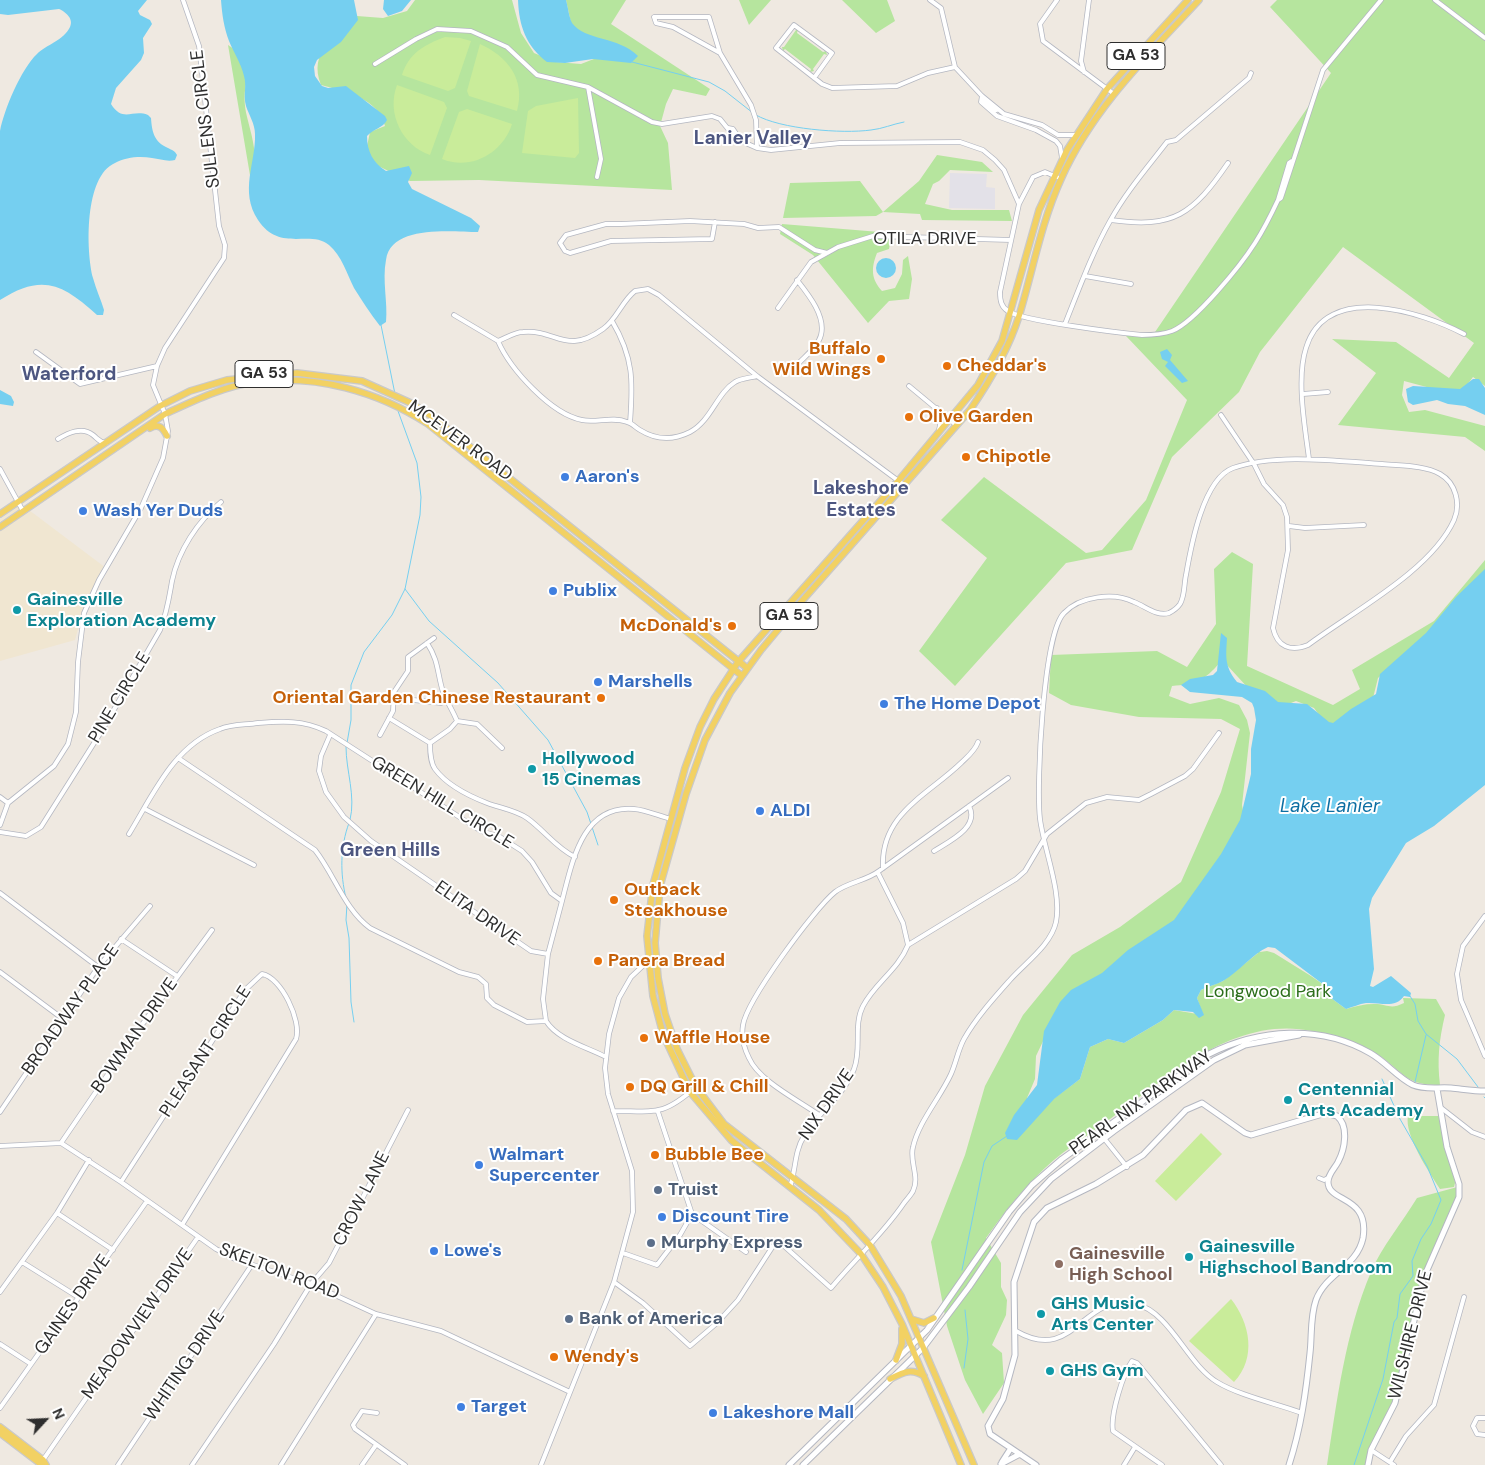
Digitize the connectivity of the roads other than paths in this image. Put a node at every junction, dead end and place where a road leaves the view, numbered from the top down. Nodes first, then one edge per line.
1 (183, 0) edge
2 (930, 0) edge
3 (1057, 0) edge
4 (1089, 0) edge
5 (1188, 0) edge
6 (1199, 0) edge
7 (1381, 0) edge
8 (1435, 0) edge
9 (1485, 38) edge
10 (720, 53) junction
11 (375, 64) dead end
12 (955, 67) junction
13 (1084, 73) junction
14 (1251, 73) dead end
15 (814, 78) junction
16 (588, 86) junction
17 (1107, 89) junction
18 (1114, 94) junction
19 (990, 107) junction
20 (1006, 114) junction
21 (1004, 120) junction
22 (1050, 130) junction
23 (1075, 135) junction
24 (1047, 136) junction
25 (756, 148) junction
26 (1062, 160) junction
27 (1228, 163) dead end
28 (597, 177) dead end
29 (1059, 177) junction
30 (1019, 204) junction
31 (1111, 220) junction
32 (715, 222) junction
33 (1011, 240) junction
34 (827, 253) junction
35 (1085, 276) junction
36 (797, 280) junction
37 (1131, 284) dead end
38 (778, 308) dead end
39 (1012, 313) junction
40 (454, 315) dead end
41 (1019, 315) junction
42 (612, 321) junction
43 (1065, 324) junction
44 (1464, 334) dead end
45 (498, 342) junction
46 (36, 352) dead end
47 (797, 365) dead end
48 (157, 366) junction
49 (757, 376) junction
50 (909, 386) dead end
51 (1328, 392) dead end
52 (1303, 394) junction
53 (160, 406) junction
54 (937, 408) junction
55 (166, 414) junction
56 (1221, 415) dead end
57 (950, 419) junction
58 (630, 423) junction
59 (956, 425) junction
60 (938, 434) junction
61 (168, 436) junction
62 (58, 439) dead end
63 (106, 443) junction
64 (120, 444) junction
65 (1309, 459) junction
66 (1254, 464) junction
67 (0, 469) edge
68 (899, 480) junction
69 (904, 485) junction
70 (18, 501) junction
71 (221, 502) dead end
72 (24, 511) junction
73 (0, 514) edge
74 (1364, 525) dead end
75 (1289, 526) junction
76 (0, 527) edge
77 (844, 541) junction
78 (851, 546) junction
79 (609, 568) junction
80 (655, 595) junction
81 (434, 638) dead end
82 (427, 643) junction
83 (738, 662) junction
84 (747, 668) junction
85 (733, 669) junction
86 (741, 675) junction
87 (395, 698) junction
88 (447, 700) junction
89 (389, 718) junction
90 (457, 721) junction
91 (1219, 733) dead end
92 (330, 735) junction
93 (380, 735) dead end
94 (978, 742) dead end
95 (430, 743) junction
96 (502, 748) dead end
97 (178, 758) junction
98 (1008, 778) dead end
99 (0, 797) edge
100 (8, 803) junction
101 (969, 806) junction
102 (145, 809) junction
103 (671, 819) junction
104 (0, 825) edge
105 (0, 832) edge
106 (129, 834) dead end
107 (1044, 839) junction
108 (934, 851) dead end
109 (575, 857) junction
110 (254, 865) dead end
111 (883, 868) junction
112 (878, 873) junction
113 (0, 892) edge
114 (562, 901) junction
115 (150, 906) dead end
116 (1485, 916) edge
117 (212, 930) dead end
118 (121, 939) junction
119 (908, 945) junction
120 (548, 954) junction
121 (656, 959) junction
122 (648, 960) junction
123 (98, 966) junction
124 (0, 972) edge
125 (177, 976) junction
126 (63, 1019) junction
127 (546, 1021) junction
128 (1309, 1034) junction
129 (1485, 1056) edge
130 (606, 1057) junction
131 (696, 1087) junction
132 (1437, 1089) junction
133 (1485, 1091) edge
134 (690, 1092) junction
135 (1440, 1107) junction
136 (408, 1110) dead end
137 (613, 1111) junction
138 (0, 1112) edge
139 (658, 1112) junction
140 (819, 1115) junction
141 (1099, 1132) junction
142 (1105, 1137) junction
143 (1485, 1137) edge
144 (61, 1143) junction
145 (0, 1146) edge
146 (89, 1160) junction
147 (1126, 1167) junction
148 (1319, 1178) dead end
149 (1328, 1178) junction
150 (793, 1179) junction
151 (122, 1182) junction
152 (790, 1187) junction
153 (147, 1201) junction
154 (58, 1213) junction
155 (692, 1214) junction
156 (182, 1225) junction
157 (198, 1237) junction
158 (870, 1245) junction
159 (113, 1250) junction
160 (746, 1252) dead end
161 (622, 1253) junction
162 (861, 1254) junction
163 (22, 1262) junction
164 (251, 1266) junction
165 (614, 1282) junction
166 (311, 1284) junction
167 (0, 1292) edge
168 (1464, 1297) dead end
169 (78, 1298) junction
170 (376, 1314) junction
171 (934, 1318) junction
172 (911, 1319) junction
173 (902, 1324) junction
174 (1016, 1331) junction
175 (919, 1339) junction
176 (0, 1344) edge
177 (912, 1346) junction
178 (924, 1348) junction
179 (916, 1355) junction
180 (896, 1360) junction
181 (32, 1364) junction
182 (925, 1377) junction
183 (890, 1379) junction
184 (570, 1392) junction
185 (0, 1408) edge
186 (377, 1413) dead end
187 (1303, 1413) junction
188 (1485, 1418) edge
189 (0, 1427) edge
190 (0, 1433) edge
191 (1485, 1436) edge
192 (376, 1444) junction
193 (1135, 1447) junction
194 (1010, 1448) junction
195 (1371, 1450) junction
196 (1020, 1454) junction
197 (1390, 1462) junction
198 (44, 1463) edge
199 (1000, 1464) edge
200 (118, 1465) edge
201 (192, 1465) edge
202 (281, 1465) edge
203 (362, 1465) edge
204 (405, 1465) edge
205 (541, 1465) edge
206 (789, 1465) edge
207 (803, 1465) edge
208 (962, 1465) edge
209 (974, 1465) edge
210 (1036, 1465) edge
211 (1124, 1465) edge
212 (1162, 1465) edge
213 (1221, 1465) edge
214 (1289, 1465) edge
215 (1368, 1465) edge
216 (1394, 1465) edge

1 - 48 street, SULLENS CIRCLE
2 - 12 street
3 - 13 street
4 - 13 street
5 - 17 main road, GA 53
6 - 18 main road, GA 53
7 - 43 street
8 - 9 street
10 - 10 street
10 - 25 street
11 - 16 street
12 - 15 street
12 - 19 street
13 - 17 street
14 - 31 street
15 - 15 street
16 - 25 street
16 - 28 street
17 - 18 street
17 - 23 main road, GA 53
18 - 29 main road, GA 53
19 - 20 street
19 - 21 street
20 - 21 street
20 - 22 street
21 - 24 street
22 - 23 street
22 - 24 street
23 - 26 main road, GA 53
24 - 26 street
25 - 30 street
26 - 29 main road, GA 53
27 - 31 street
29 - 30 street
29 - 39 main road, GA 53
29 - 41 main road, GA 53
30 - 33 street
31 - 35 street
32 - 32 street
32 - 34 street
33 - 34 street, OTILA DRIVE
33 - 39 street
34 - 36 street, OTILA DRIVE
35 - 37 street
35 - 43 street
36 - 38 street, OTILA DRIVE
36 - 47 street
39 - 41 street
39 - 57 main road, GA 53
40 - 45 street
41 - 43 street
41 - 59 main road, GA 53
42 - 45 street
42 - 49 street
42 - 58 street
44 - 52 street
45 - 58 street
46 - 48 street
48 - 53 street, SULLENS CIRCLE
49 - 58 street
49 - 68 street
50 - 54 street
51 - 52 street
52 - 65 street
53 - 55 street, SULLENS CIRCLE
53 - 63 main road, MCEVER ROAD / GA 53
53 - 80 main road, MCEVER ROAD / GA 53
54 - 57 street
54 - 60 street
55 - 61 street
55 - 64 main road, MCEVER ROAD / GA 53
55 - 79 main road, MCEVER ROAD / GA 53
56 - 66 street
57 - 59 street
57 - 60 main road, GA 53
59 - 69 main road, GA 53
60 - 68 main road, GA 53
61 - 64 main road
61 - 100 street
62 - 63 street
63 - 70 main road, MCEVER ROAD / GA 53
64 - 72 main road, MCEVER ROAD / GA 53
65 - 66 street
65 - 75 street
66 - 75 street
66 - 107 street
67 - 70 street
68 - 69 street
68 - 77 main road, GA 53
69 - 78 main road, GA 53
70 - 72 street
70 - 73 main road, MCEVER ROAD / GA 53
71 - 105 street, PINE CIRCLE
72 - 76 main road, MCEVER ROAD / GA 53
74 - 75 street
77 - 78 main road
77 - 83 main road, GA 53
78 - 84 main road, GA 53
79 - 80 main road
79 - 85 main road, MCEVER ROAD / GA 53
80 - 83 main road, MCEVER ROAD / GA 53
81 - 82 street
82 - 87 street
82 - 88 street
83 - 84 main road, MCEVER ROAD
83 - 85 main road
84 - 86 main road, GA 53
85 - 86 main road, MCEVER ROAD / GA 53
85 - 103 main road
86 - 121 main road
87 - 88 street
87 - 89 street
88 - 90 street
89 - 93 street
89 - 95 street
90 - 95 street
90 - 96 street
91 - 107 street
92 - 97 street, GREEN HILL CIRCLE
92 - 114 street, GREEN HILL CIRCLE
92 - 120 street, ELITA DRIVE
94 - 111 street
95 - 109 street
97 - 102 street, GREEN HILL CIRCLE
97 - 127 street
98 - 101 street
99 - 100 street
100 - 104 street
101 - 108 street
101 - 111 street
102 - 106 street, GREEN HILL CIRCLE
102 - 110 street
103 - 109 street
103 - 122 main road
107 - 119 street
107 - 158 street
109 - 114 street
111 - 112 street
112 - 119 street
112 - 140 street
113 - 123 street
114 - 120 street
115 - 118 street
116 - 129 street
117 - 125 street, BOWMAN DRIVE
118 - 123 street, BROADWAY PLACE
118 - 125 street, BROADWAY PLACE
119 - 140 street, NIX DRIVE
120 - 127 street
121 - 122 street
121 - 131 main road
122 - 130 street
122 - 134 main road
123 - 126 street, BROADWAY PLACE
124 - 126 street
125 - 144 street, BOWMAN DRIVE
126 - 138 street, BROADWAY PLACE
127 - 130 street
128 - 132 street
128 - 141 street, PEARL NIX PARKWAY
128 - 142 street, PEARL NIX PARKWAY
130 - 137 street
131 - 134 street
131 - 150 main road
132 - 133 street
132 - 135 street, WILSHIRE DRIVE
134 - 139 street
134 - 152 main road
135 - 143 street
135 - 195 street, WILSHIRE DRIVE
136 - 166 street, CROW LANE
137 - 139 street
137 - 161 street
139 - 155 street
140 - 150 street, NIX DRIVE
141 - 142 street
141 - 171 street, PEARL NIX PARKWAY
142 - 147 street
142 - 178 street, PEARL NIX PARKWAY
144 - 145 street
144 - 146 street, SKELTON ROAD
146 - 151 street, SKELTON ROAD
146 - 154 street
147 - 149 street
147 - 174 street
148 - 149 street
149 - 187 street
150 - 152 street, NIX DRIVE
150 - 158 main road
151 - 153 street, SKELTON ROAD
151 - 156 street, PLEASANT CIRCLE
152 - 162 main road
153 - 156 street, SKELTON ROAD
153 - 159 street, GAINES DRIVE
154 - 159 street
154 - 163 street
155 - 160 street
155 - 161 street
156 - 157 street, SKELTON ROAD
157 - 164 street, SKELTON ROAD
157 - 198 street, MEADOWVIEW DRIVE
158 - 162 street
158 - 172 main road
159 - 169 street, GAINES DRIVE
161 - 165 street
162 - 165 street
162 - 173 main road
163 - 167 street
163 - 169 street
164 - 166 street, SKELTON ROAD
164 - 200 street, WHITING DRIVE
165 - 184 street
166 - 170 street, SKELTON ROAD
166 - 201 street, CROW LANE
168 - 197 street
169 - 181 street, GAINES DRIVE
170 - 184 street, SKELTON ROAD
170 - 202 street
171 - 172 main road
171 - 175 street, PEARL NIX PARKWAY
172 - 175 main road
173 - 177 main road
173 - 180 main road
174 - 187 street
174 - 194 street
175 - 177 street, PEARL NIX PARKWAY
175 - 178 main road
176 - 181 street
177 - 179 main road
177 - 180 street, PEARL NIX PARKWAY
178 - 179 street, PEARL NIX PARKWAY
178 - 209 main road
179 - 182 main road
179 - 183 street, PEARL NIX PARKWAY
180 - 206 street, PEARL NIX PARKWAY
181 - 185 street, GAINES DRIVE
182 - 183 main road
182 - 208 main road
183 - 207 street, PEARL NIX PARKWAY
184 - 205 street
186 - 192 street
187 - 214 street
188 - 191 street
189 - 198 main road
190 - 198 main road
192 - 203 street
192 - 204 street
193 - 211 street
193 - 212 street
193 - 213 street
194 - 196 street
194 - 199 street
195 - 197 street
195 - 215 street, WILSHIRE DRIVE
196 - 199 street
196 - 210 street
197 - 216 street

